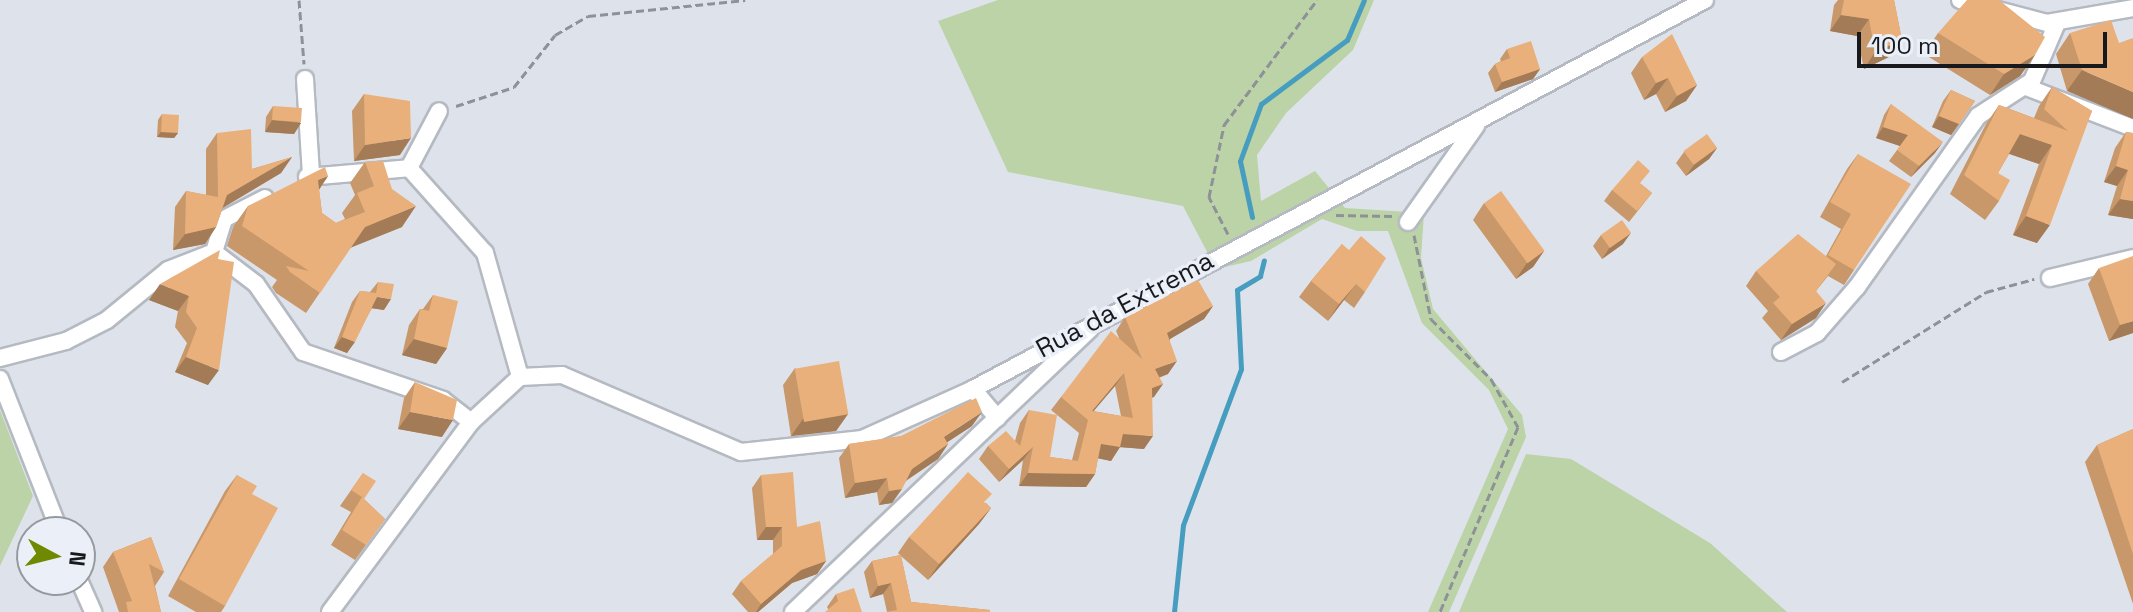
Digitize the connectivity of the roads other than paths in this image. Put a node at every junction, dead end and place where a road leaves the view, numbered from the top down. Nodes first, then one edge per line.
1 (1705, 0) edge
2 (1960, 0) edge
3 (2133, 8) edge
4 (2057, 23) junction
5 (305, 79) road end
6 (2026, 87) junction
7 (439, 111) road end
8 (1482, 119) junction
9 (2133, 128) edge
10 (409, 168) junction
11 (311, 175) junction
12 (1408, 222) road end
13 (214, 252) junction
14 (2133, 258) edge
15 (2050, 278) road end
16 (1108, 312) junction
17 (1781, 352) dead end
18 (0, 358) edge
19 (520, 377) junction
20 (0, 379) edge
21 (973, 389) junction
22 (997, 418) junction
23 (471, 422) junction
24 (54, 516) edge
25 (330, 612) edge
26 (793, 612) edge

1 - 8 street, Rua da Extrema
2 - 4 street
3 - 4 street
4 - 6 street
5 - 11 street
6 - 9 street
6 - 17 street
7 - 10 street
8 - 12 street
8 - 16 street, Rua da Extrema
10 - 11 street
10 - 19 street
11 - 13 street
13 - 18 street
13 - 23 street
14 - 15 street
16 - 21 street, Rua da Extrema
16 - 22 street
19 - 21 street, Rua da Extrema
19 - 23 street
20 - 24 street
21 - 22 street
22 - 26 street
23 - 25 street

